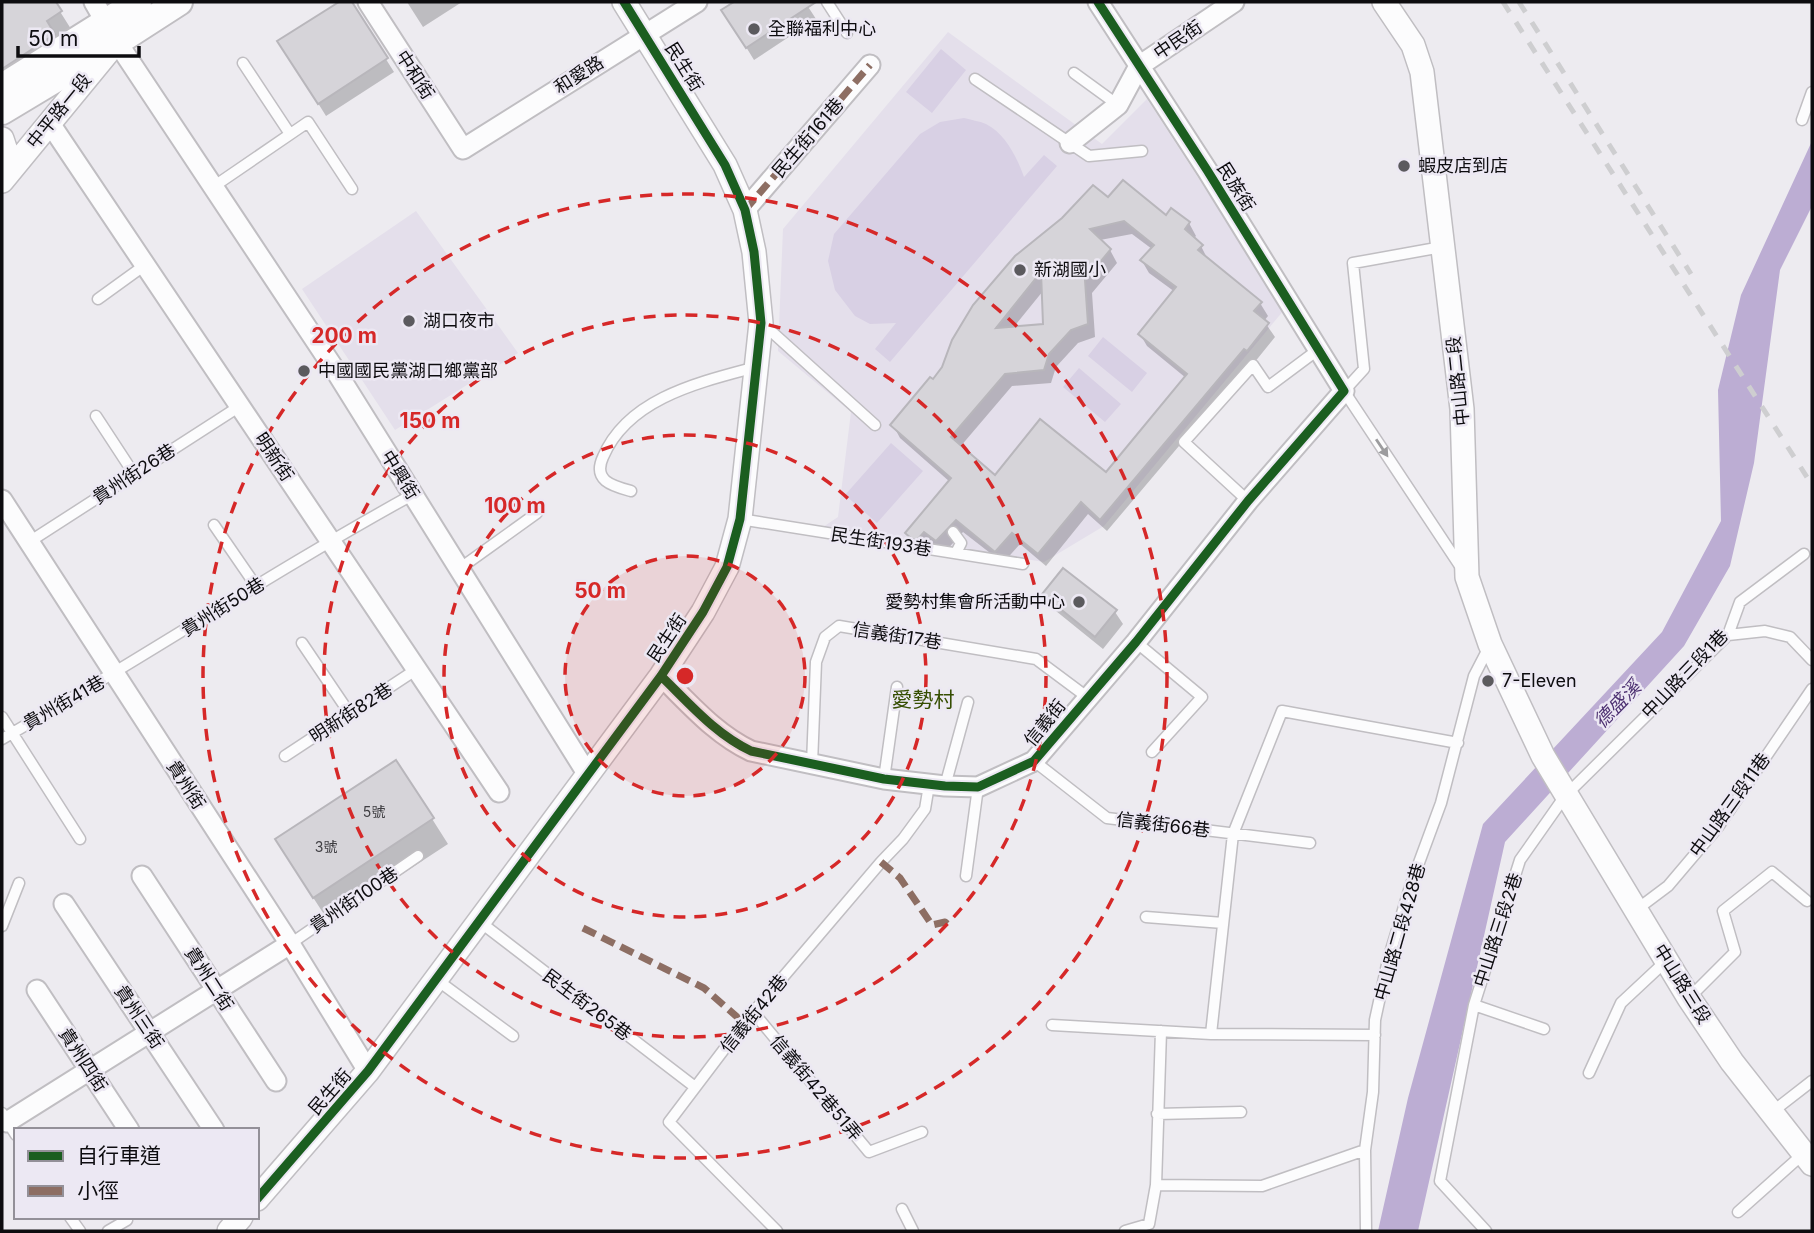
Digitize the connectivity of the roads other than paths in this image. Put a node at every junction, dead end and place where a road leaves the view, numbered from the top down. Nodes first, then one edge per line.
1 (138, 2) edge
2 (179, 2) edge
3 (368, 2) edge
4 (624, 2) edge
5 (696, 2) edge
6 (827, 2) edge
7 (1098, 2) edge
8 (1234, 2) edge
9 (1384, 2) edge
10 (106, 22) edge
11 (645, 33) junction
12 (846, 33) dead end
13 (243, 63) dead end
14 (870, 65) dead end
15 (1139, 66) junction
16 (1074, 73) dead end
17 (975, 79) dead end
18 (2, 87) edge
19 (1812, 92) edge
20 (1118, 105) junction
21 (2, 111) edge
22 (1802, 120) dead end
23 (49, 122) junction
24 (290, 134) junction
25 (2, 139) edge
26 (1070, 143) junction
27 (463, 149) joint
28 (1142, 151) dead end
29 (2, 180) edge
30 (213, 187) junction
31 (352, 189) dead end
32 (745, 210) junction
33 (1443, 247) junction
34 (145, 265) junction
35 (98, 299) dead end
36 (761, 323) junction
37 (1319, 348) junction
38 (757, 367) junction
39 (1344, 391) junction
40 (240, 406) junction
41 (96, 416) dead end
42 (875, 425) dead end
43 (134, 474) junction
44 (631, 491) dead end
45 (412, 495) junction
46 (2, 500) edge
47 (1248, 501) junction
48 (537, 513) dead end
49 (740, 520) junction
50 (214, 525) dead end
51 (953, 532) dead end
52 (330, 540) junction
53 (29, 542) junction
54 (956, 553) junction
55 (1804, 554) dead end
56 (1023, 564) dead end
57 (458, 569) junction
58 (1467, 577) junction
59 (256, 586) junction
60 (1728, 635) junction
61 (1136, 642) junction
62 (302, 643) dead end
63 (1490, 644) junction
64 (1812, 660) edge
65 (416, 669) junction
66 (115, 673) junction
67 (661, 676) junction
68 (897, 687) dead end
69 (1812, 689) edge
70 (1087, 697) junction
71 (968, 702) dead end
72 (350, 714) junction
73 (2, 717) edge
74 (12, 733) junction
75 (2, 739) edge
76 (1458, 743) junction
77 (1152, 752) dead end
78 (285, 756) dead end
79 (1034, 761) junction
80 (812, 764) junction
81 (588, 775) junction
82 (884, 779) junction
83 (937, 785) junction
84 (978, 787) junction
85 (499, 792) dead end
86 (1565, 796) junction
87 (1233, 834) junction
88 (80, 839) dead end
89 (1310, 843) dead end
90 (418, 856) dead end
91 (142, 876) dead end
92 (966, 876) dead end
93 (19, 883) dead end
94 (1807, 901) dead end
95 (64, 904) dead end
96 (1636, 910) junction
97 (1146, 917) dead end
98 (479, 922) junction
99 (1223, 923) junction
100 (2, 926) edge
101 (290, 944) junction
102 (1667, 961) junction
103 (436, 980) junction
104 (37, 990) dead end
105 (217, 990) junction
106 (1689, 998) junction
107 (1474, 1005) junction
108 (754, 1013) junction
109 (1052, 1025) dead end
110 (1544, 1029) dead end
111 (1161, 1031) junction
112 (149, 1033) junction
113 (1211, 1034) junction
114 (1375, 1035) junction
115 (513, 1036) dead end
116 (90, 1071) junction
117 (368, 1071) junction
118 (1589, 1073) dead end
119 (1812, 1081) edge
120 (276, 1082) dead end
121 (695, 1087) junction
122 (1241, 1112) dead end
123 (1772, 1113) junction
124 (1157, 1114) junction
125 (8, 1123) edge
126 (128, 1128) edge
127 (213, 1128) edge
128 (922, 1132) dead end
129 (1365, 1150) junction
130 (1808, 1159) edge
131 (1156, 1185) junction
132 (259, 1197) edge
133 (902, 1209) dead end
134 (1738, 1212) dead end
135 (127, 1220) dead end
136 (108, 1231) edge
137 (777, 1231) edge
138 (914, 1231) edge
139 (1125, 1231) edge
140 (1366, 1231) edge
141 (1486, 1231) edge

1 - 10 main road
2 - 10 main road
3 - 27 street, 中和街
4 - 11 street, 民生街
5 - 11 street, 和愛路
6 - 12 lane
7 - 15 street, 民族街
8 - 15 street, 中民街
9 - 33 street, 中山路二段
10 - 18 main road
10 - 21 main road
10 - 23 street, 中平路一段
10 - 30 street, 中興街
11 - 27 street, 和愛路
11 - 32 street, 民生街
13 - 24 lane
14 - 32 street, 民生街161巷
15 - 20 street, 中民街
15 - 37 street, 民族街
16 - 20 lane
17 - 26 lane
19 - 22 lane
20 - 26 street, 中民街
23 - 29 street, 中平路一段
23 - 34 street, 明新街
24 - 30 lane
24 - 31 lane
25 - 29 street
26 - 28 lane
30 - 45 street, 中興街
32 - 36 street, 民生街
33 - 39 lane
33 - 58 street, 中山路二段
34 - 35 lane
34 - 40 street, 明新街
36 - 38 street, 民生街
36 - 42 lane
37 - 39 street, 民族街
37 - 47 lane
38 - 44 lane
38 - 49 street, 民生街
39 - 47 street, 信義街
39 -> 58 lane, 民族街
40 - 43 lane, 貴州街26巷
40 - 52 street, 明新街
41 - 43 lane
43 - 53 lane, 貴州街26巷
45 - 52 lane, 貴州街50巷
45 - 57 street, 中興街
46 - 53 street, 貴州街
47 - 61 street, 信義街
48 - 57 lane
49 - 54 lane, 民生街193巷
49 - 67 street, 民生街
50 - 59 lane
51 - 54 lane
52 - 59 lane, 貴州街50巷
52 - 65 street, 明新街
53 - 66 street, 貴州街
54 - 56 lane, 民生街193巷
55 - 60 lane, 中山路三段1巷
57 - 81 street, 中興街
58 - 63 street, 中山路二段
59 - 66 lane, 貴州街50巷
60 - 64 lane
60 - 86 lane, 中山路三段1巷
61 - 70 street, 信義街
61 - 77 lane
62 - 72 lane
63 - 76 lane, 中山路二段428巷
63 - 86 street, 中山路二段
65 - 72 lane, 明新街82巷
65 - 85 street, 明新街
66 - 74 lane, 貴州街41巷
66 - 101 street, 貴州街
67 - 80 street, 信義街
67 - 81 street, 民生街
68 - 82 lane
69 - 96 lane, 中山路三段11巷
70 - 79 street, 信義街
70 - 80 lane, 信義街17巷
71 - 83 lane, 信義街42巷
72 - 78 lane, 明新街82巷
73 - 74 lane, 貴州街41巷
74 - 75 lane, 貴州街41巷
74 - 88 lane
76 - 87 lane
76 - 114 lane, 中山路二段428巷
79 - 84 street, 信義街
79 - 87 lane, 信義街66巷
80 - 82 street, 信義街
81 - 98 street, 民生街
82 - 83 street, 信義街
83 - 84 street, 信義街
83 - 108 lane, 信義街42巷
84 - 92 lane
86 - 96 street, 中山路三段
86 - 107 lane, 中山路三段2巷
87 - 89 lane, 信義街66巷
87 - 99 lane
90 - 101 lane, 貴州街100巷
91 - 105 street, 貴州二街
93 - 100 lane
94 - 106 lane
95 - 112 street, 貴州三街
96 - 102 street, 中山路三段
97 - 99 lane
98 - 103 street, 民生街
98 - 121 lane, 民生街265巷
99 - 113 lane
101 - 105 street
101 - 117 street, 貴州街
102 - 106 street, 中山路三段
102 - 118 lane
103 - 115 lane
103 - 117 street, 民生街
104 - 116 street, 貴州四街
105 - 112 street
105 - 120 street, 貴州二街
106 - 123 street, 中山路三段
107 - 110 lane, 中山路三段2巷
107 - 141 lane
108 - 121 lane, 信義街42巷
108 - 128 lane, 信義街42巷51弄
109 - 111 lane
111 - 113 lane
111 - 124 lane
112 - 116 street
112 - 127 street, 貴州三街
113 - 114 lane
114 - 129 lane, 中山路二段428巷
116 - 125 street
116 - 126 street, 貴州四街
117 - 132 street, 民生街
119 - 123 lane
121 - 137 lane, 信義街42巷
122 - 124 lane
123 - 130 street, 中山路三段
124 - 131 lane
129 - 131 lane
129 - 140 lane, 中山路二段428巷
130 - 134 lane
131 - 139 lane
133 - 138 lane
135 - 136 lane

